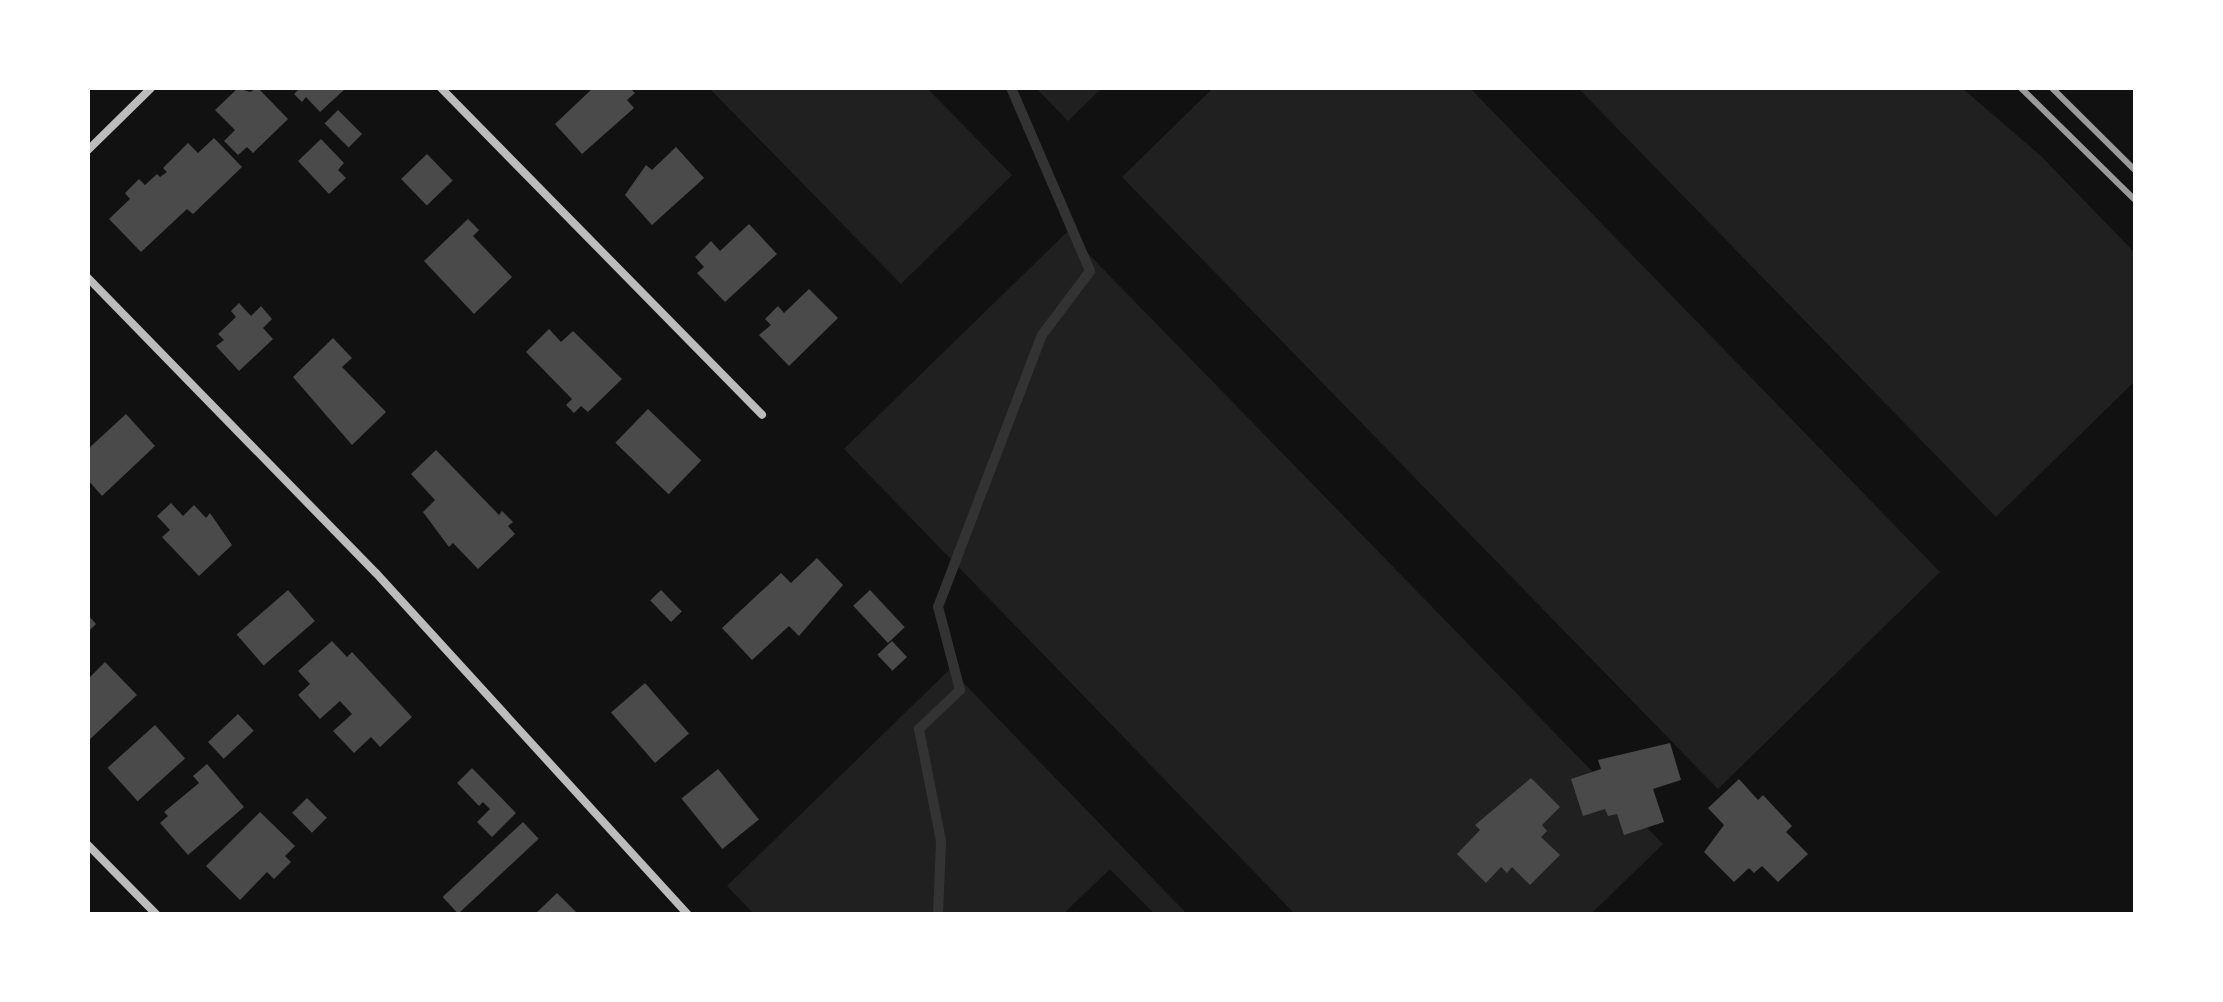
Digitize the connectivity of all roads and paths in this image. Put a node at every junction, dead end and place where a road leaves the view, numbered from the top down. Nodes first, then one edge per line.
1 (151, 88) edge
2 (441, 88) edge
3 (88, 150) edge
4 (88, 278) edge
5 (762, 415) dead end
6 (88, 845) edge
7 (156, 914) edge
8 (687, 914) edge

1 - 3 street
2 - 5 street
4 - 8 street
6 - 7 street

